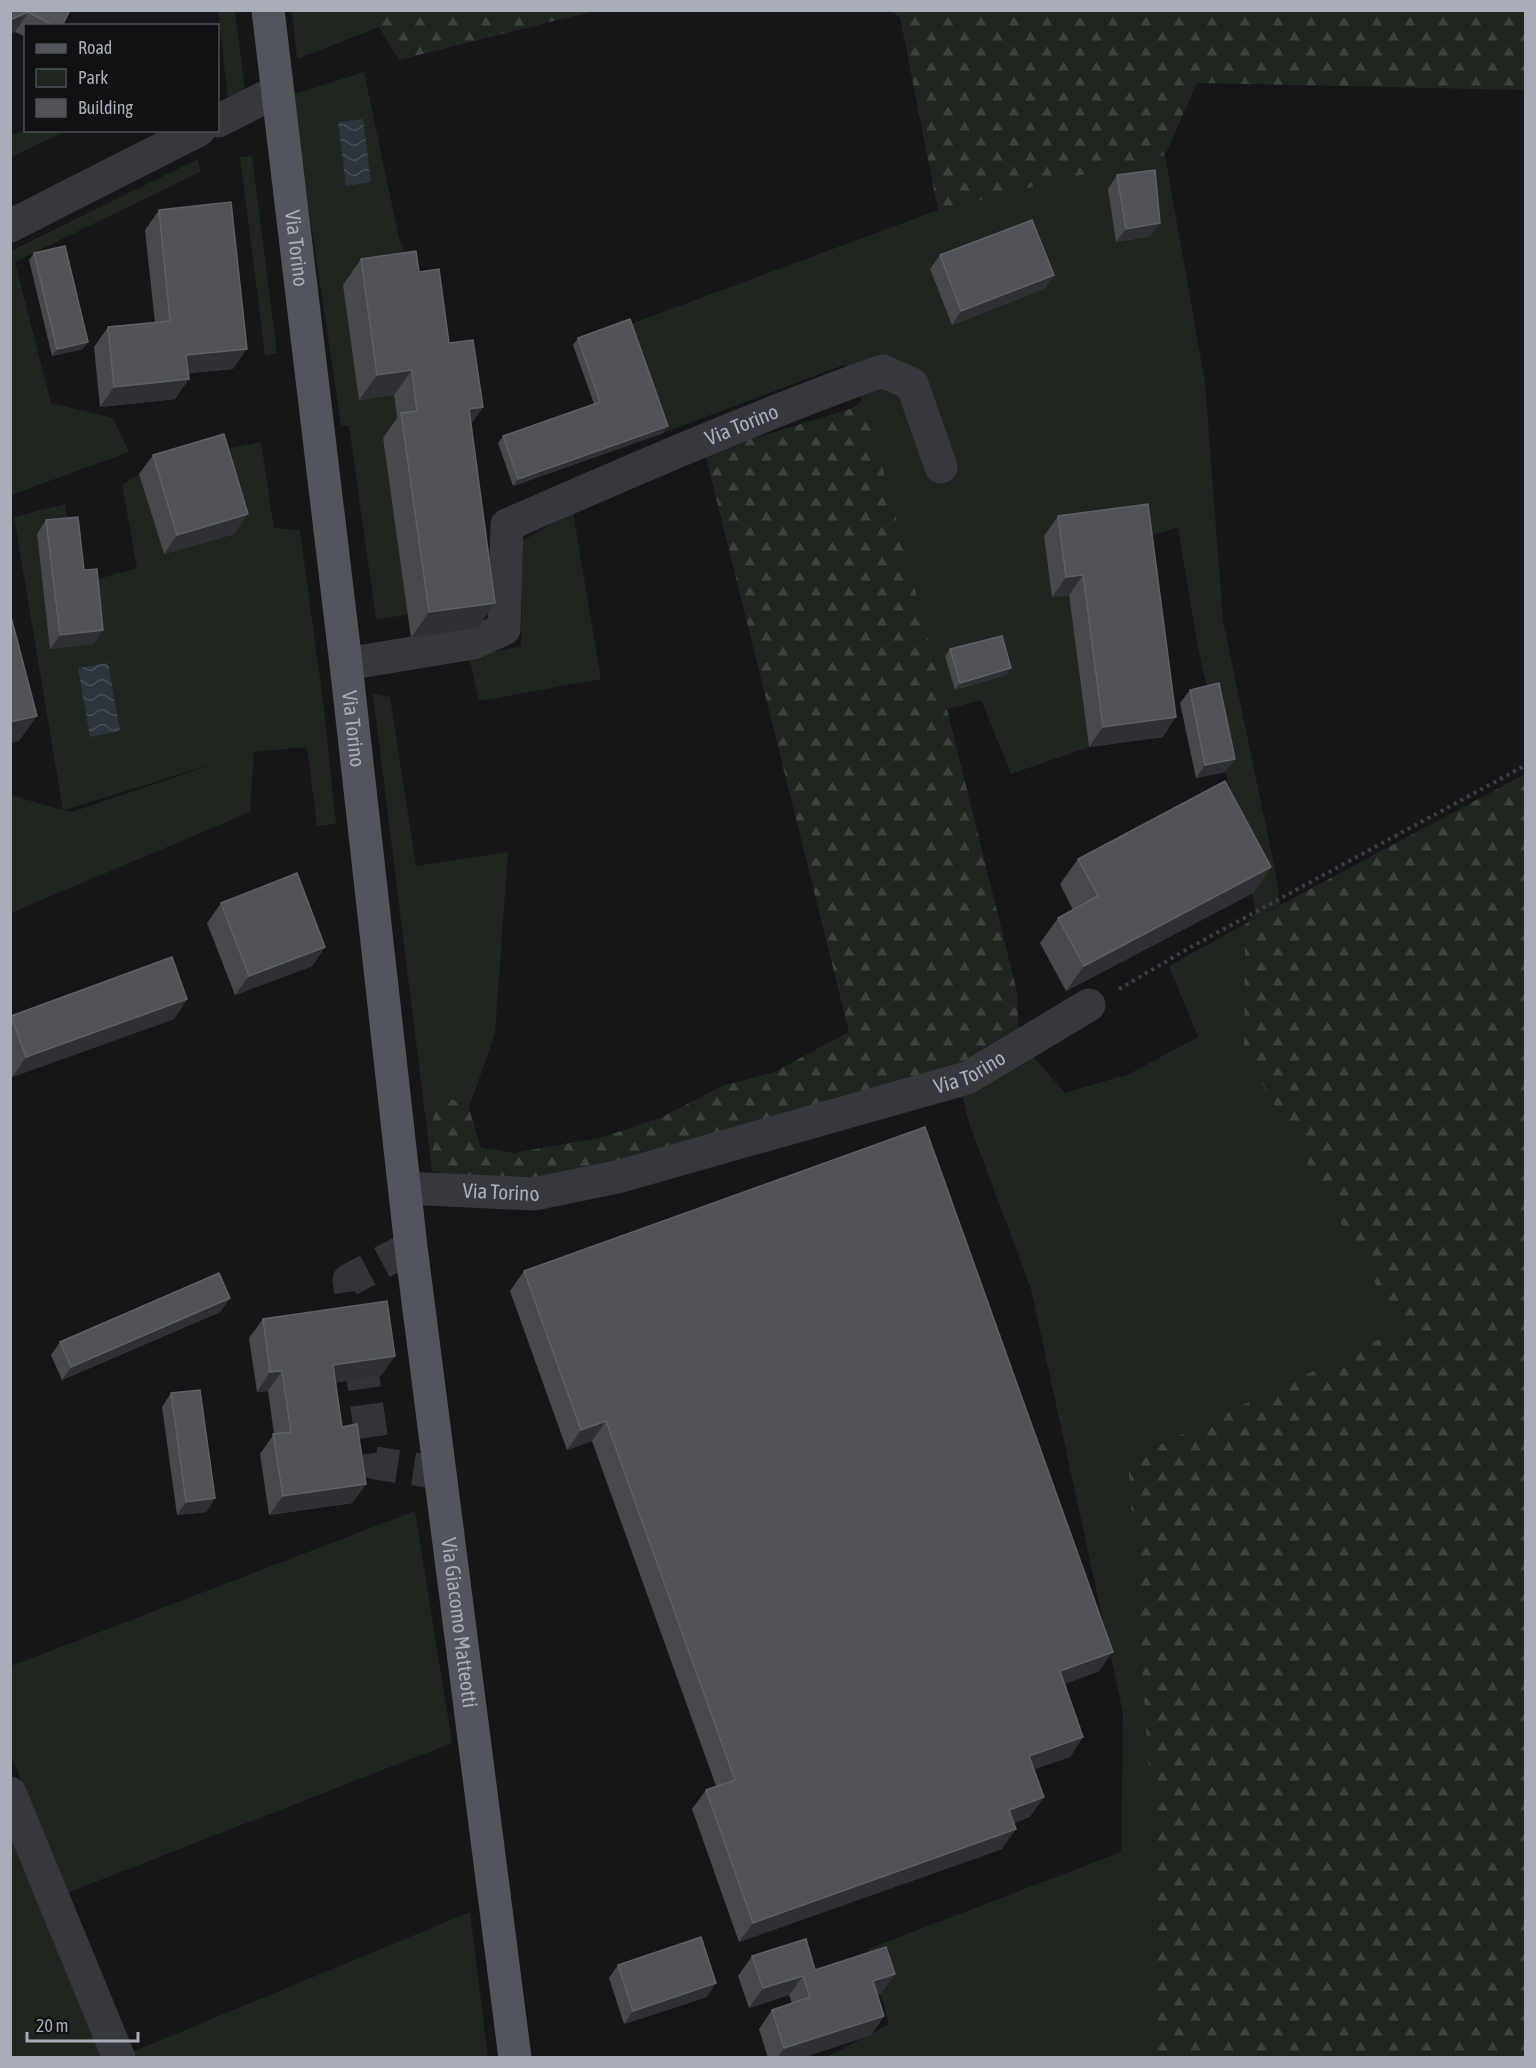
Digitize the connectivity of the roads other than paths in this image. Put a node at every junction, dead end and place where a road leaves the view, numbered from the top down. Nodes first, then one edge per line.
1 (267, 10) edge
2 (277, 91) junction
3 (219, 120) edge
4 (195, 132) edge
5 (10, 226) edge
6 (941, 467) dead end
7 (346, 664) junction
8 (1089, 1005) road end
9 (405, 1188) junction
10 (10, 1793) edge
11 (119, 2058) edge
12 (515, 2058) edge

1 - 2 main road, Via Torino
2 - 3 street
2 - 7 main road, Via Torino
4 - 5 street
6 - 7 street, Via Torino
7 - 9 main road, Via Torino
8 - 9 street, Via Torino
9 - 12 main road, Via Giacomo Matteotti
10 - 11 street

